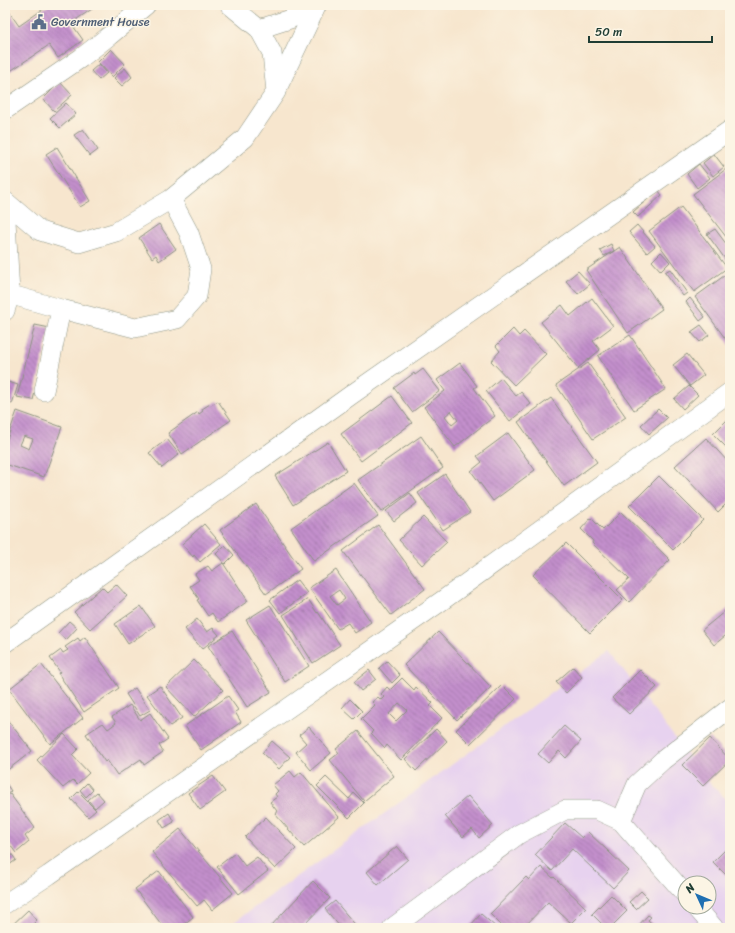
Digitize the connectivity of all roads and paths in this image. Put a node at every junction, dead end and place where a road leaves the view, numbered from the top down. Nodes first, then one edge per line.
1 (146, 5) edge
2 (230, 5) edge
3 (306, 5) edge
4 (317, 5) edge
5 (259, 29) junction
6 (276, 92) junction
7 (5, 110) edge
8 (730, 130) edge
9 (171, 199) junction
10 (5, 201) edge
11 (7, 299) edge
12 (61, 309) junction
13 (44, 391) dead end
14 (730, 392) edge
15 (5, 643) edge
16 (730, 708) edge
17 (621, 821) junction
18 (677, 885) edge
19 (5, 904) edge
20 (703, 915) edge
21 (392, 928) edge
22 (714, 928) edge

1 - 7 street
2 - 5 street
3 - 5 street
4 - 6 street
5 - 6 street
6 - 9 street
8 - 15 street
9 - 10 street
9 - 12 street
10 - 11 street
11 - 12 street
12 - 13 street
14 - 19 street
16 - 17 street
17 - 18 street
17 - 21 street
20 - 22 street

